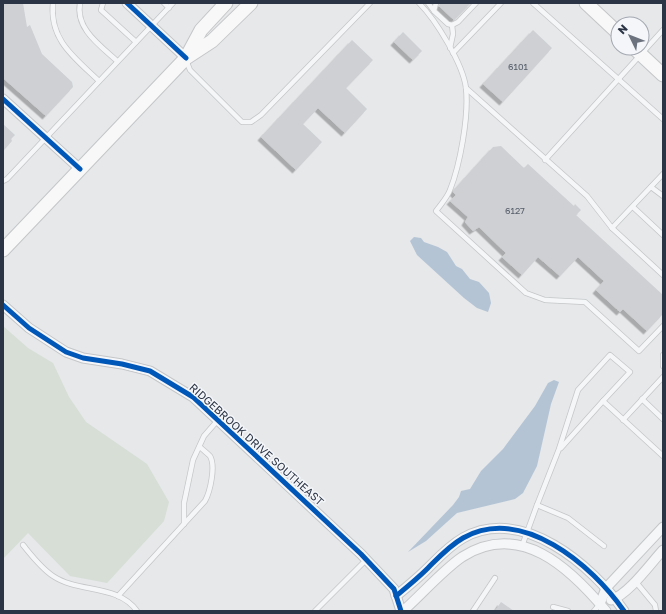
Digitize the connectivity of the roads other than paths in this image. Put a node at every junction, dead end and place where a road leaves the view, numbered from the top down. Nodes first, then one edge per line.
1 (53, 3) edge
2 (80, 3) edge
3 (103, 3) edge
4 (127, 3) edge
5 (164, 3) edge
6 (173, 3) edge
7 (226, 3) edge
8 (251, 3) edge
9 (370, 3) edge
10 (420, 3) edge
11 (428, 3) edge
12 (436, 3) edge
13 (476, 3) edge
14 (501, 3) edge
15 (533, 3) edge
16 (586, 3) edge
17 (169, 8) junction
18 (434, 11) junction
19 (452, 25) junction
20 (151, 26) junction
21 (610, 26) edge
22 (663, 30) edge
23 (658, 36) junction
24 (663, 40) edge
25 (136, 42) junction
26 (650, 42) edge
27 (450, 48) junction
28 (453, 53) junction
29 (634, 56) edge
30 (643, 56) edge
31 (186, 58) junction
32 (118, 61) junction
33 (663, 75) edge
34 (618, 79) junction
35 (99, 81) junction
36 (466, 88) junction
37 (3, 99) edge
38 (663, 119) edge
39 (46, 137) junction
40 (545, 160) junction
41 (80, 168) junction
42 (663, 174) edge
43 (3, 181) edge
44 (651, 187) junction
45 (662, 194) edge
46 (633, 207) junction
47 (612, 228) junction
48 (663, 235) edge
49 (3, 250) edge
50 (663, 275) edge
51 (3, 305) edge
52 (663, 326) edge
53 (663, 354) edge
54 (663, 366) edge
55 (663, 377) edge
56 (642, 399) junction
57 (603, 401) junction
58 (662, 417) edge
59 (218, 420) junction
60 (624, 420) junction
61 (200, 447) junction
62 (559, 449) junction
63 (663, 456) edge
64 (537, 505) junction
65 (184, 524) junction
66 (663, 527) edge
67 (527, 533) junction
68 (22, 545) dead end
69 (522, 546) junction
70 (604, 546) dead end
71 (663, 550) edge
72 (366, 560) junction
73 (495, 578) dead end
74 (635, 581) junction
75 (606, 588) junction
76 (118, 596) junction
77 (396, 596) junction
78 (615, 598) junction
79 (553, 607) dead end
80 (603, 607) edge
81 (137, 611) edge
82 (316, 611) edge
83 (402, 611) edge
84 (473, 611) edge
85 (568, 611) edge
86 (594, 611) edge
87 (624, 611) edge
88 (656, 611) edge

1 - 35 lane
2 - 32 lane
3 - 25 lane
4 - 20 street
5 - 17 lane
6 - 17 lane
7 - 31 main road
8 - 31 main road
9 - 31 lane
10 - 27 lane
11 - 18 lane
12 - 18 lane
13 - 19 lane
14 - 28 lane
15 - 34 lane
16 - 21 main road
17 - 20 lane
18 - 19 lane
19 - 27 lane
20 - 25 lane
20 - 31 street
22 - 23 lane
23 - 24 lane
23 - 26 lane
25 - 32 lane
27 - 28 lane
28 - 36 lane
29 - 34 lane
30 - 33 main road
31 - 41 main road
32 - 35 lane
34 - 38 lane
34 - 40 lane
35 - 39 lane
36 - 40 lane
36 - 52 lane
37 - 39 street
39 - 41 street
39 - 43 lane
40 - 47 lane
41 - 49 main road
42 - 44 lane
44 - 45 lane
44 - 46 lane
46 - 47 lane
46 - 48 lane
47 - 50 lane
51 - 59 street, RIDGEBROOK DRIVE SOUTHEAST
53 - 54 lane
55 - 56 lane
56 - 58 lane
56 - 60 lane
57 - 60 lane
57 - 62 lane
57 - 62 lane
59 - 61 lane
59 - 72 street, RIDGEBROOK DRIVE SOUTHEAST
60 - 63 lane
61 - 65 lane
61 - 65 lane
62 - 64 lane
64 - 67 lane
64 - 70 lane
65 - 76 lane
66 - 75 street
67 - 69 lane
67 - 75 street
67 - 77 street
68 - 76 lane
69 - 80 street
69 - 83 street
71 - 74 street
72 - 77 street, RIDGEBROOK DRIVE SOUTHEAST
72 - 82 lane
73 - 84 lane
74 - 78 street
74 - 88 lane
75 - 78 street
75 - 80 street
76 - 81 lane
77 - 83 street, RIDGEBROOK DRIVE SOUTHEAST
78 - 80 street
78 - 87 street
79 - 85 lane
80 - 86 lane

